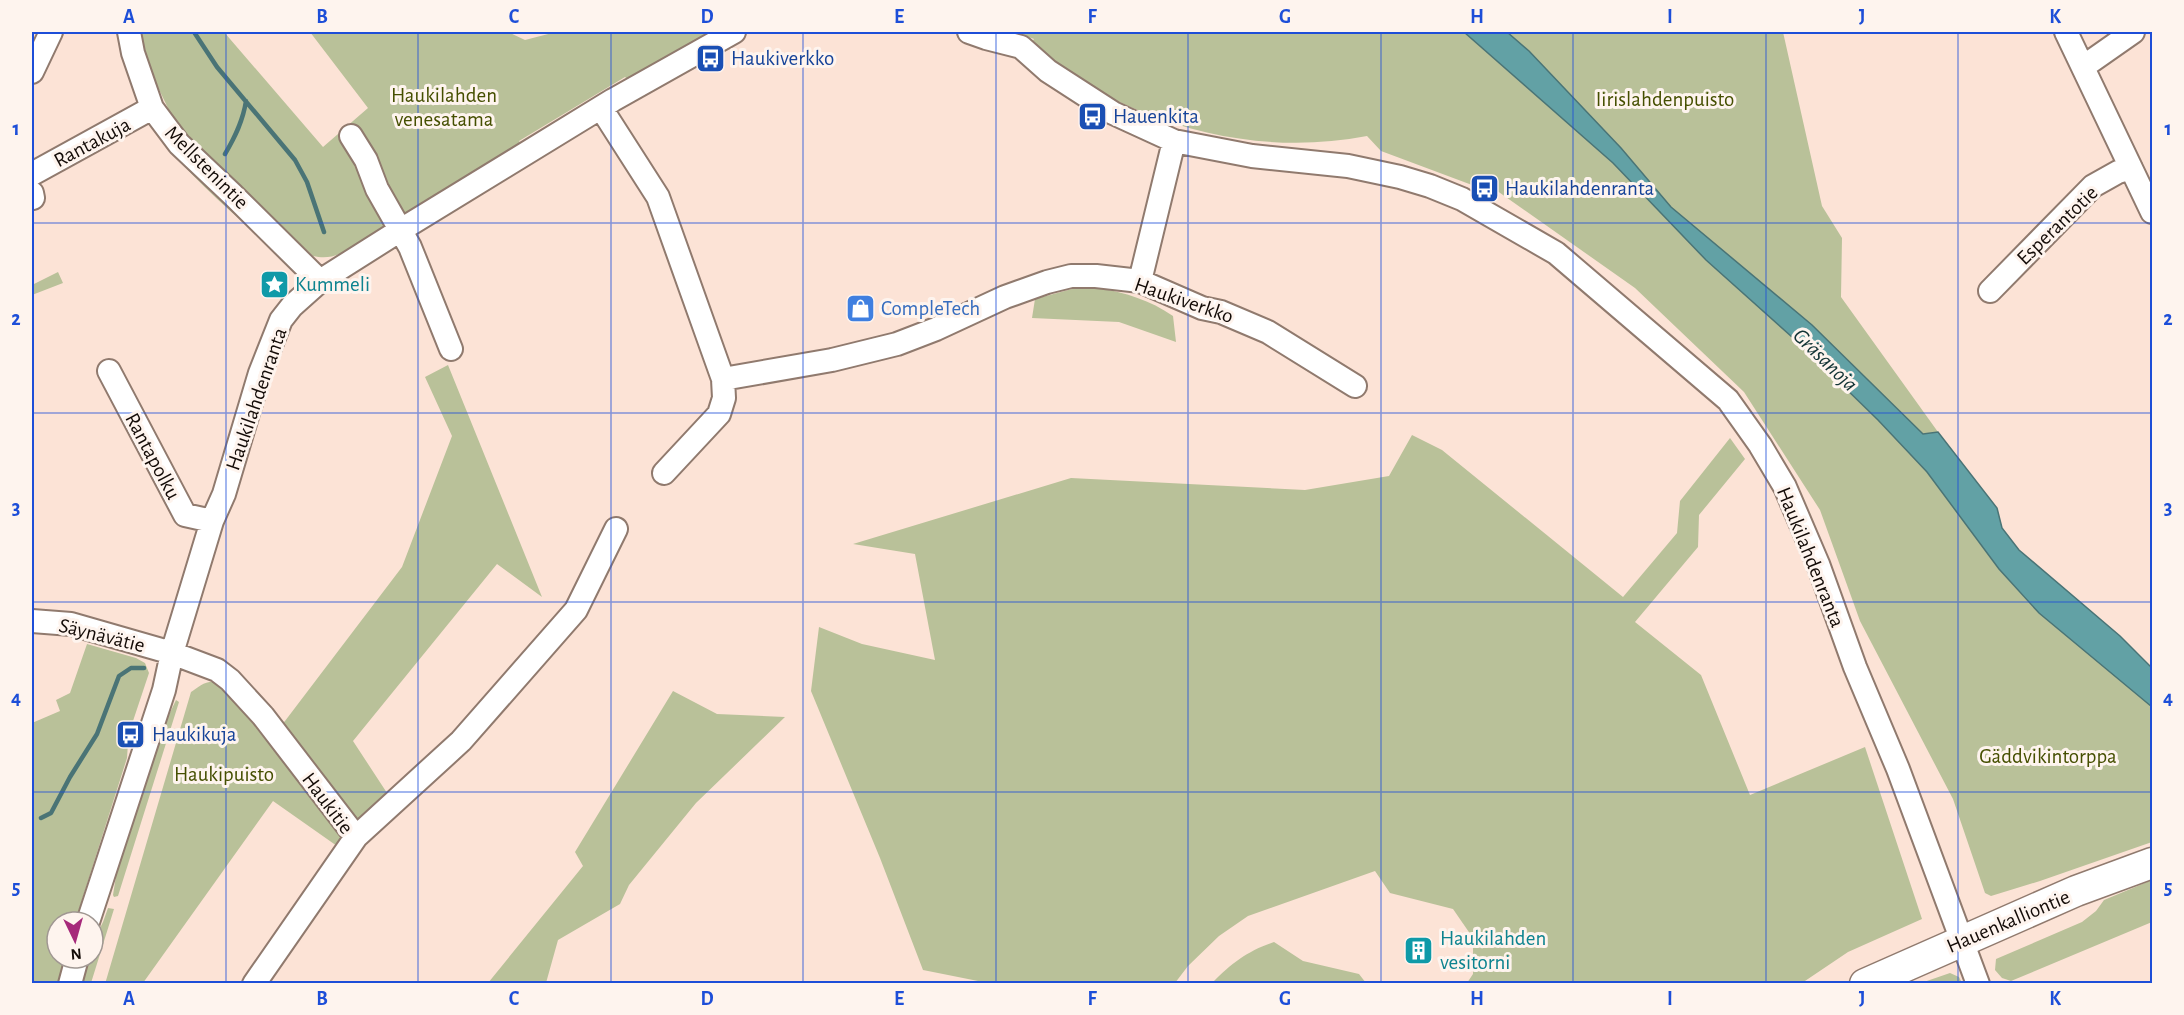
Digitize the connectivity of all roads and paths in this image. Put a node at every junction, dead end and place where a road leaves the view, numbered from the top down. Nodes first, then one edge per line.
1 (51, 32) edge
2 (129, 32) edge
3 (734, 32) edge
4 (2066, 32) edge
5 (2133, 32) edge
6 (977, 35) edge
7 (2083, 67) junction
8 (32, 72) edge
9 (152, 108) junction
10 (601, 108) junction
11 (351, 136) dead end
12 (1174, 141) junction
13 (2131, 168) junction
14 (32, 174) edge
15 (2152, 212) edge
16 (399, 231) junction
17 (320, 281) junction
18 (1140, 281) junction
19 (1990, 291) dead end
20 (451, 349) dead end
21 (109, 371) dead end
22 (723, 379) junction
23 (1356, 386) dead end
24 (664, 473) dead end
25 (212, 522) junction
26 (616, 529) dead end
27 (32, 621) edge
28 (172, 653) junction
29 (356, 837) junction
30 (2152, 863) edge
31 (92, 910) edge
32 (1962, 941) junction
33 (254, 984) edge
34 (1865, 984) edge
35 (1978, 984) edge

1 - 8 street
2 - 9 street, Mellstenintie
3 - 10 street, Haukilahdenranta
4 - 7 street
5 - 7 street
6 - 12 street, Haukilahdenranta
7 - 13 street
9 - 14 street, Rantakuja
9 - 17 street, Mellstenintie
10 - 16 street, Haukilahdenranta
10 - 22 street
11 - 16 street
12 - 18 street
12 - 32 street, Haukilahdenranta
13 - 15 street
13 - 19 street, Esperantotie
16 - 17 street, Haukilahdenranta
16 - 20 street
17 - 25 street, Haukilahdenranta
18 - 22 street, Haukiverkko
18 - 23 street, Haukiverkko
21 - 25 street, Rantapolku
22 - 24 street
25 - 28 street, Haukilahdenranta
26 - 29 street
27 - 28 street, Säynävätie
28 - 29 street, Haukitie
28 - 31 street, Haukilahdenranta
29 - 33 street, Haukitie
30 - 32 main road, Hauenkalliontie
32 - 34 main road, Hauenkalliontie
32 - 35 street, Haukilahdenranta

